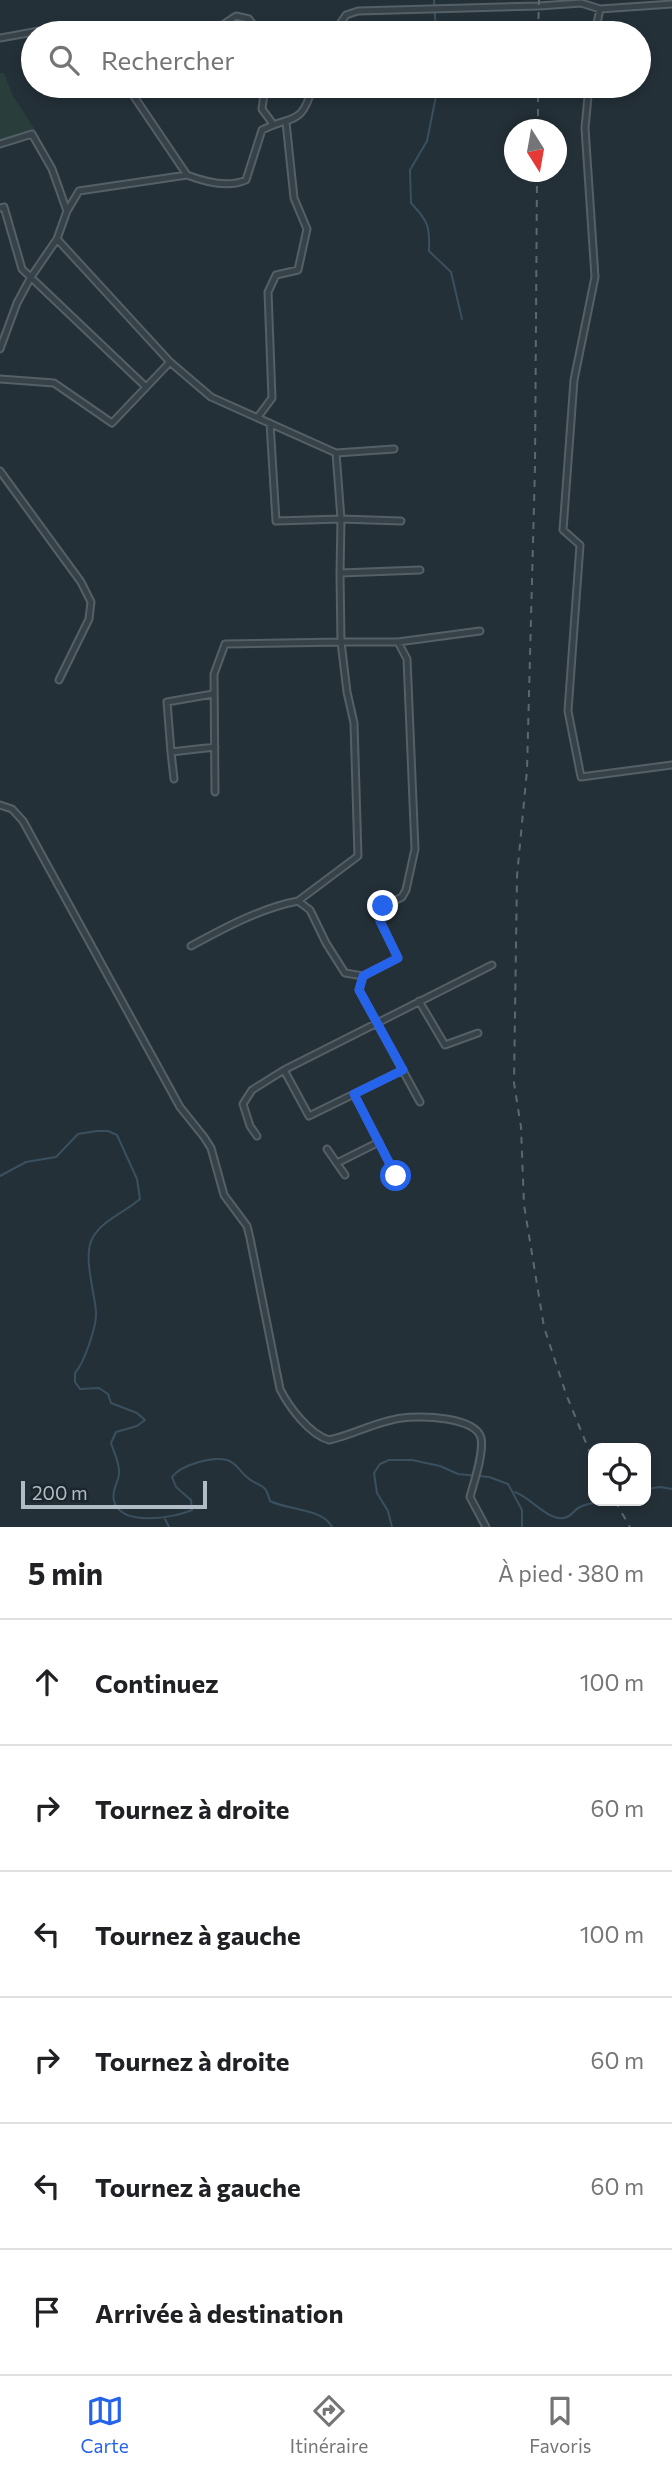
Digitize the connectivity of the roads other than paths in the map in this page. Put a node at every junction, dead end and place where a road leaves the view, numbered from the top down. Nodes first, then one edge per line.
1 (672, 4) edge
2 (600, 9) junction
3 (229, 21) edge
4 (250, 21) edge
5 (342, 21) edge
6 (598, 21) edge
7 (21, 34) edge
8 (0, 38) edge
9 (135, 98) edge
10 (263, 98) edge
11 (310, 98) edge
12 (588, 98) edge
13 (286, 122) junction
14 (273, 124) junction
15 (0, 144) edge
16 (187, 175) junction
17 (0, 208) edge
18 (67, 211) junction
19 (57, 239) junction
20 (31, 277) junction
21 (0, 349) edge
22 (170, 362) junction
23 (0, 379) edge
24 (145, 386) junction
25 (258, 417) junction
26 (270, 423) junction
27 (394, 449) dead end
28 (336, 453) junction
29 (0, 471) edge
30 (341, 519) junction
31 (401, 521) dead end
32 (420, 570) dead end
33 (340, 573) junction
34 (480, 631) dead end
35 (341, 642) junction
36 (398, 642) junction
37 (59, 680) dead end
38 (213, 694) junction
39 (215, 747) junction
40 (172, 752) junction
41 (672, 765) edge
42 (174, 779) dead end
43 (215, 792) dead end
44 (0, 805) edge
45 (299, 901) junction
46 (191, 946) dead end
47 (492, 965) dead end
48 (363, 976) junction
49 (419, 1002) junction
50 (377, 1023) junction
51 (478, 1033) dead end
52 (284, 1070) junction
53 (403, 1070) junction
54 (354, 1094) junction
55 (420, 1102) dead end
56 (257, 1136) dead end
57 (379, 1142) junction
58 (327, 1149) dead end
59 (337, 1163) junction
60 (345, 1175) dead end
61 (396, 1176) dead end
62 (486, 1527) edge

1 - 2 street
2 - 5 street
2 - 6 street
3 - 4 street
7 - 8 street
9 - 16 street
10 - 14 street
11 - 13 street
12 - 41 street
13 - 14 street
13 - 25 street
14 - 16 street
15 - 18 street
16 - 18 street
17 - 20 street
18 - 19 street
19 - 20 street
19 - 22 street
20 - 21 street
20 - 24 street
22 - 24 street
22 - 25 street
23 - 24 street
25 - 26 street
26 - 28 street
26 - 30 street
27 - 28 street
28 - 30 street
29 - 37 street
30 - 31 street
30 - 33 street
32 - 33 street
33 - 35 street
34 - 36 street
35 - 36 street
35 - 38 street
35 - 45 street
36 - 48 street
38 - 39 street
38 - 40 street
39 - 40 street
39 - 43 street
40 - 42 street
44 - 62 street
45 - 46 street
45 - 48 street
47 - 49 street
48 - 50 street
49 - 50 street
49 - 51 street
50 - 52 street
50 - 53 street
52 - 54 street
52 - 56 street
53 - 54 street
53 - 55 street
54 - 57 street
57 - 59 street
57 - 61 street
58 - 59 street
59 - 60 street

